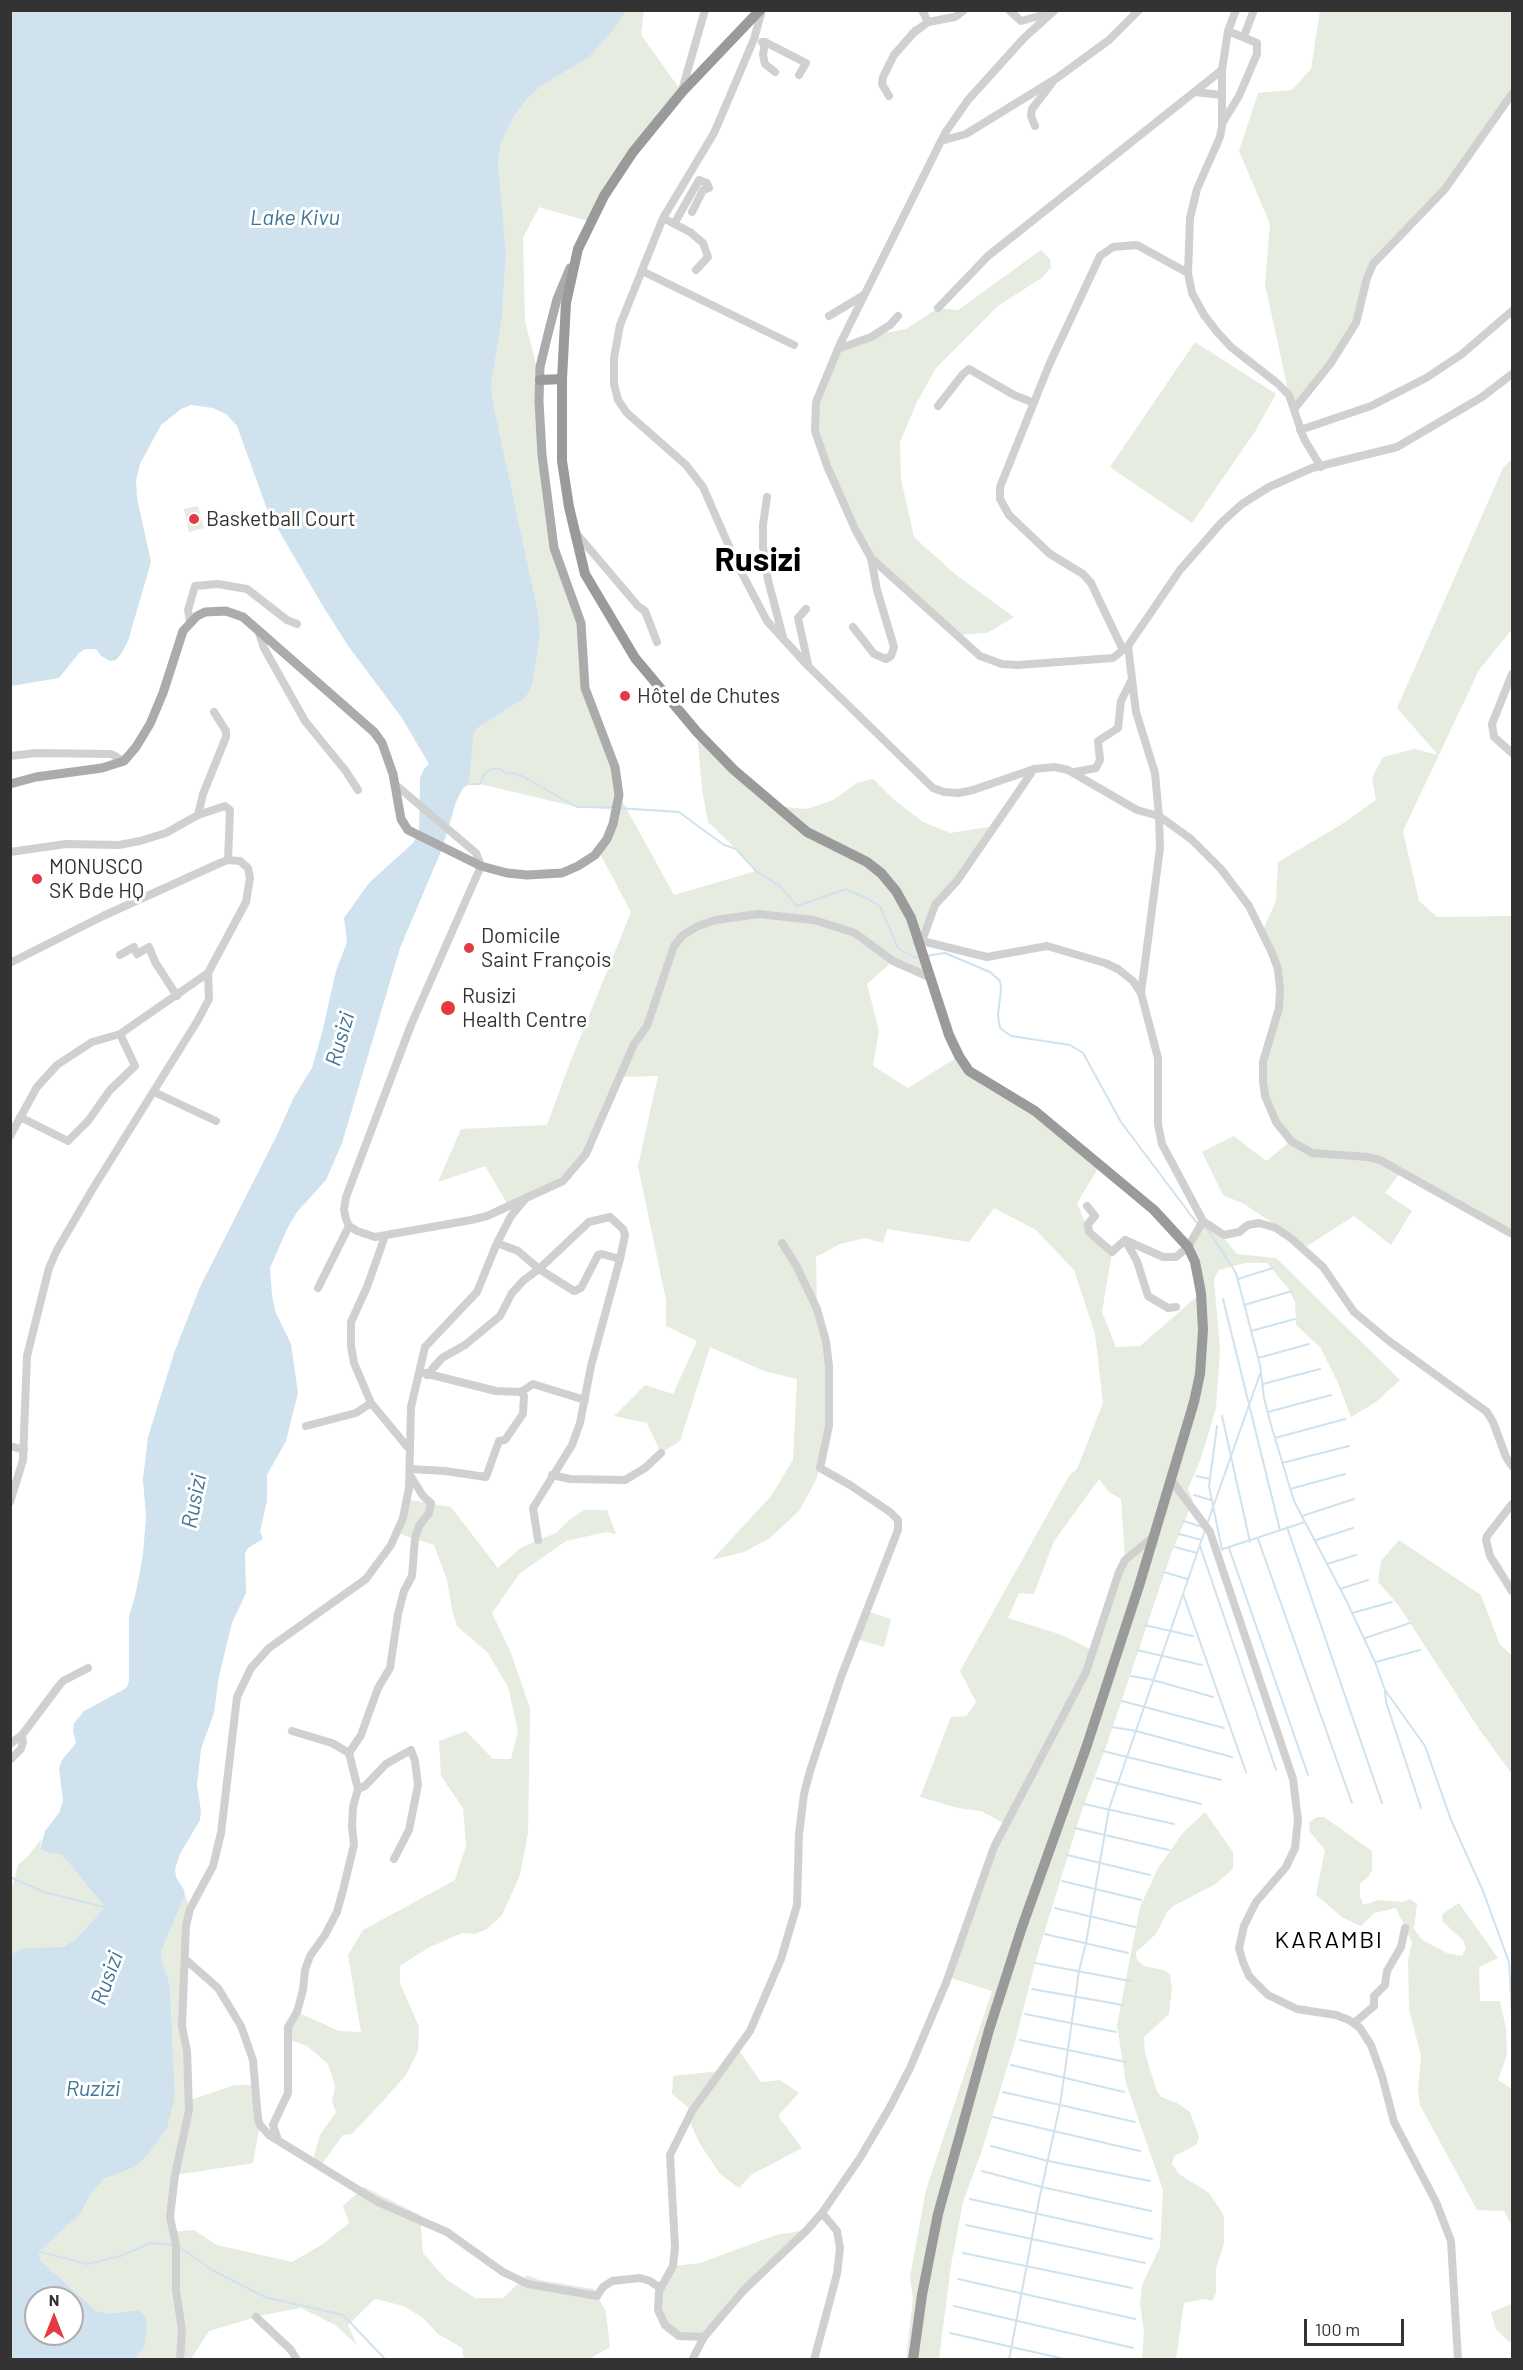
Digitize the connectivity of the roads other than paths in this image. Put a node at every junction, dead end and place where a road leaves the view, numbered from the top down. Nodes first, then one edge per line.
1 (705, 10) edge
2 (761, 10) edge
3 (922, 10) edge
4 (964, 10) edge
5 (1009, 10) edge
6 (1139, 10) edge
7 (1236, 10) edge
8 (1254, 10) edge
9 (1055, 11) edge
10 (928, 22) junction
11 (916, 30) junction
12 (1228, 31) junction
13 (1244, 36) junction
14 (754, 39) junction
15 (765, 42) junction
16 (901, 42) dead end
17 (1222, 70) junction
18 (775, 72) dead end
19 (799, 75) dead end
20 (1057, 78) junction
21 (682, 92) junction
22 (1195, 92) junction
23 (1512, 94) edge
24 (1222, 95) junction
25 (890, 96) dead end
26 (1222, 123) junction
27 (1035, 126) dead end
28 (941, 141) junction
29 (692, 212) dead end
30 (663, 218) junction
31 (674, 224) junction
32 (578, 249) junction
33 (696, 270) dead end
34 (642, 271) junction
35 (1188, 273) junction
36 (864, 294) junction
37 (938, 308) dead end
38 (1512, 311) edge
39 (829, 316) dead end
40 (898, 316) dead end
41 (794, 345) dead end
42 (838, 349) junction
43 (1512, 374) edge
44 (562, 379) junction
45 (540, 380) junction
46 (1034, 403) junction
47 (938, 406) dead end
48 (1295, 408) junction
49 (1300, 430) junction
50 (1321, 467) junction
51 (767, 497) dead end
52 (573, 530) junction
53 (871, 558) junction
54 (806, 609) dead end
55 (190, 621) junction
56 (297, 624) dead end
57 (853, 627) dead end
58 (257, 629) junction
59 (783, 640) junction
60 (657, 642) dead end
61 (1125, 648) junction
62 (808, 666) junction
63 (1512, 674) edge
64 (1133, 679) junction
65 (214, 712) dead end
66 (1512, 753) edge
67 (10, 756) edge
68 (124, 761) junction
69 (1034, 769) junction
70 (1075, 772) junction
71 (10, 784) edge
72 (397, 786) junction
73 (358, 790) dead end
74 (198, 815) junction
75 (1159, 816) junction
76 (10, 852) edge
77 (228, 860) junction
78 (480, 866) junction
79 (920, 945) junction
80 (120, 955) dead end
81 (10, 963) edge
82 (208, 973) junction
83 (929, 977) junction
84 (1141, 993) junction
85 (177, 996) junction
86 (120, 1034) junction
87 (154, 1092) junction
88 (20, 1117) junction
89 (216, 1121) dead end
90 (10, 1136) edge
91 (527, 1197) junction
92 (1088, 1206) dead end
93 (1202, 1224) junction
94 (349, 1226) junction
95 (1512, 1234) edge
96 (385, 1236) junction
97 (1125, 1240) junction
98 (497, 1243) junction
99 (782, 1243) dead end
100 (1188, 1247) junction
101 (620, 1259) junction
102 (539, 1269) junction
103 (318, 1288) dead end
104 (1176, 1307) dead end
105 (424, 1373) junction
106 (521, 1392) junction
107 (585, 1400) junction
108 (371, 1403) junction
109 (306, 1426) dead end
110 (10, 1446) edge
111 (24, 1450) junction
112 (410, 1450) junction
113 (661, 1453) dead end
114 (1512, 1466) edge
115 (410, 1472) junction
116 (552, 1475) junction
117 (1172, 1481) junction
118 (10, 1502) edge
119 (1512, 1504) edge
120 (1153, 1537) junction
121 (538, 1539) dead end
122 (1512, 1591) edge
123 (88, 1668) dead end
124 (292, 1731) dead end
125 (22, 1735) junction
126 (10, 1744) edge
127 (349, 1752) junction
128 (10, 1760) edge
129 (358, 1789) junction
130 (394, 1859) dead end
131 (1405, 1928) dead end
132 (184, 1959) junction
133 (1354, 2023) junction
134 (278, 2140) junction
135 (822, 2213) junction
136 (660, 2288) junction
137 (256, 2317) dead end
138 (705, 2337) junction
139 (180, 2360) edge
140 (297, 2360) edge
141 (692, 2360) edge
142 (814, 2360) edge
143 (914, 2360) edge
144 (1458, 2360) edge

1 - 21 street
2 - 14 street
2 - 21 highway
3 - 10 street
4 - 10 street
5 - 9 street
6 - 20 street
7 - 12 street
8 - 13 street
9 - 28 street
10 - 11 street
11 - 16 street
11 - 25 street
12 - 13 street
12 - 17 street
13 - 26 street
14 - 15 street
14 - 30 street
15 - 18 street
15 - 19 street
17 - 22 street
17 - 24 street
20 - 27 street
20 - 28 street
21 - 32 highway
22 - 24 street
22 - 37 street
23 - 48 street
24 - 26 street
26 - 35 street
28 - 36 street
29 - 31 street
30 - 31 street
30 - 34 street
31 - 33 street
32 - 44 highway
32 - 45 main road
34 - 41 street
34 - 59 street
35 - 46 street
35 - 48 street
36 - 39 street
36 - 42 street
38 - 49 street
40 - 42 street
42 - 53 street
43 - 50 street
44 - 45 highway
44 - 52 highway
45 - 78 main road
46 - 47 street
46 - 61 street
48 - 49 street
49 - 50 street
50 - 61 street
51 - 59 street
52 - 60 street
52 - 79 highway
53 - 57 street
53 - 61 street
54 - 62 street
55 - 56 street
55 - 58 main road
55 - 68 main road
58 - 72 main road
58 - 73 street
59 - 62 street
61 - 64 street
62 - 69 street
63 - 66 street
64 - 70 street
64 - 75 street
65 - 74 street
67 - 68 street
68 - 71 main road
69 - 70 street
69 - 79 street
70 - 75 street
72 - 78 street
72 - 78 main road
74 - 76 street
74 - 77 street
75 - 84 street
75 - 95 street
77 - 81 street
77 - 82 street
78 - 94 street
79 - 83 highway
79 - 84 street
80 - 85 street
82 - 85 street
82 - 87 street
83 - 91 street
83 - 100 highway
84 - 93 street
85 - 86 street
86 - 88 street
86 - 88 street
87 - 89 street
87 - 111 street
88 - 90 street
91 - 96 street
91 - 98 street
92 - 97 street
93 - 100 street
93 - 114 street
94 - 96 street
94 - 103 street
96 - 108 street
97 - 100 street
97 - 104 street
98 - 102 street
98 - 105 street
99 - 136 street
100 - 117 highway
101 - 102 street
101 - 102 street
101 - 107 street
102 - 105 street
105 - 106 street
105 - 112 street
106 - 107 street
106 - 115 street
107 - 116 street
108 - 109 street
108 - 112 street
110 - 111 street
111 - 118 street
112 - 115 street
113 - 116 street
115 - 127 street
115 - 132 street
116 - 121 street
117 - 120 highway
117 - 133 street
119 - 122 street
120 - 135 street
120 - 143 highway
123 - 125 street
124 - 127 street
125 - 126 street
125 - 128 street
127 - 129 street
129 - 130 street
129 - 134 street
131 - 133 street
132 - 134 street
132 - 139 street
133 - 144 street
134 - 136 street
135 - 138 street
135 - 142 street
136 - 138 street
137 - 140 street
138 - 141 street

